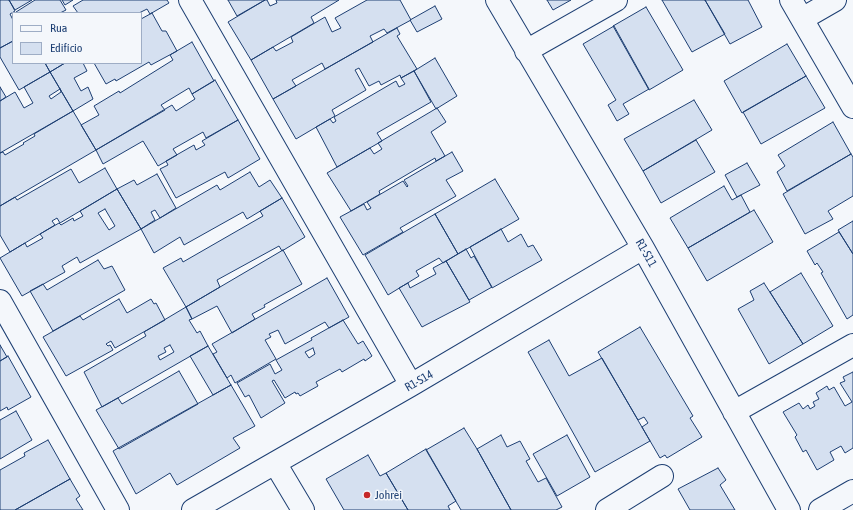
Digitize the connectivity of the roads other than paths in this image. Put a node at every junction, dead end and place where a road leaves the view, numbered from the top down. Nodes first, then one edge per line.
1 (190, 0) edge
2 (497, 0) edge
3 (616, 0) edge
4 (791, 0) edge
5 (835, 0) edge
6 (802, 19) junction
7 (526, 51) junction
8 (853, 107) edge
9 (643, 248) junction
10 (0, 301) edge
11 (853, 346) edge
12 (411, 385) junction
13 (734, 412) junction
14 (275, 463) junction
15 (662, 476) dead end
16 (853, 491) edge
17 (118, 510) edge
18 (193, 510) edge
19 (303, 510) edge
20 (607, 510) edge
21 (790, 510) edge
22 (820, 510) edge

1 - 12 street
2 - 7 street, R1-S11
3 - 7 street
4 - 6 street
5 - 6 street
6 - 8 street
7 - 9 street, R1-S11
9 - 12 street, R1-S14
9 - 13 street, R1-S11
10 - 17 street
11 - 13 street
12 - 14 street, R1-S14
13 - 21 street, R1-S11
14 - 18 street, R1-S14
14 - 19 street
15 - 20 street
16 - 22 street

